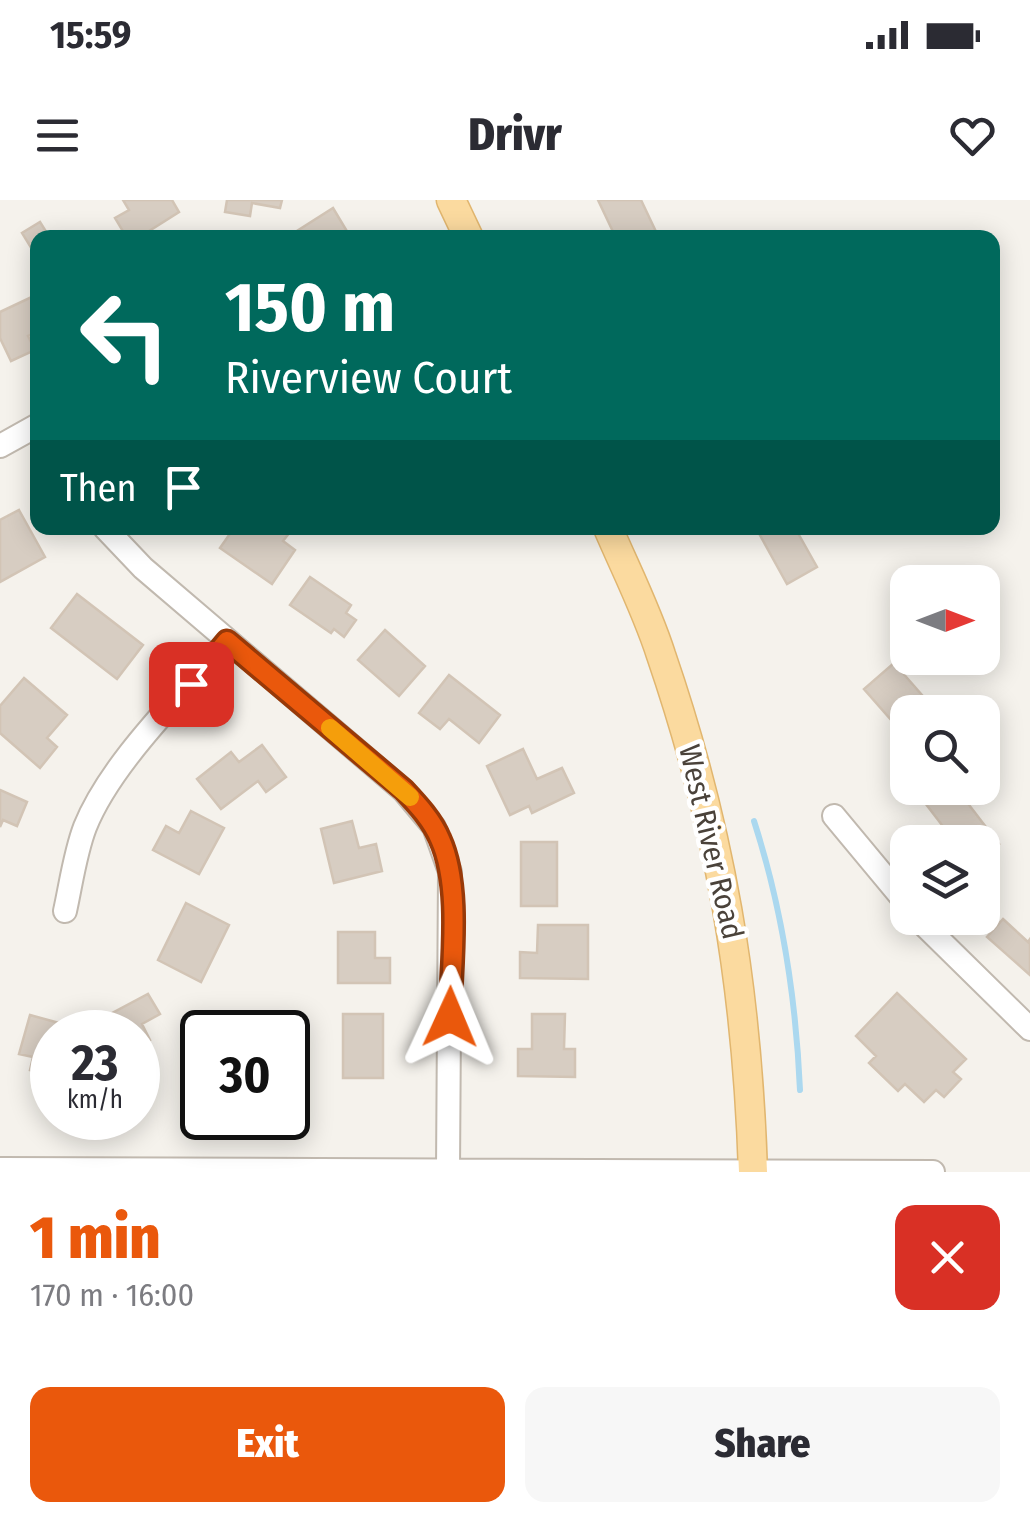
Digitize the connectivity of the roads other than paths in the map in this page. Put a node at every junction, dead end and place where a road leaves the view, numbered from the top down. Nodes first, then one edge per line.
1 (450, 200) edge
2 (465, 230) edge
3 (30, 429) edge
4 (0, 446) edge
5 (111, 535) edge
6 (611, 535) edge
7 (227, 641) junction
8 (834, 816) dead end
9 (890, 884) edge
10 (65, 911) dead end
11 (935, 935) edge
12 (1030, 1029) edge
13 (0, 1169) edge
14 (448, 1171) edge
15 (753, 1172) edge
16 (934, 1172) edge

1 - 2 main road
3 - 4 street
5 - 7 street
6 - 15 main road, West River Road
7 - 10 street
7 - 14 street
8 - 9 street
11 - 12 street
13 - 14 street
14 - 15 street
15 - 16 street

